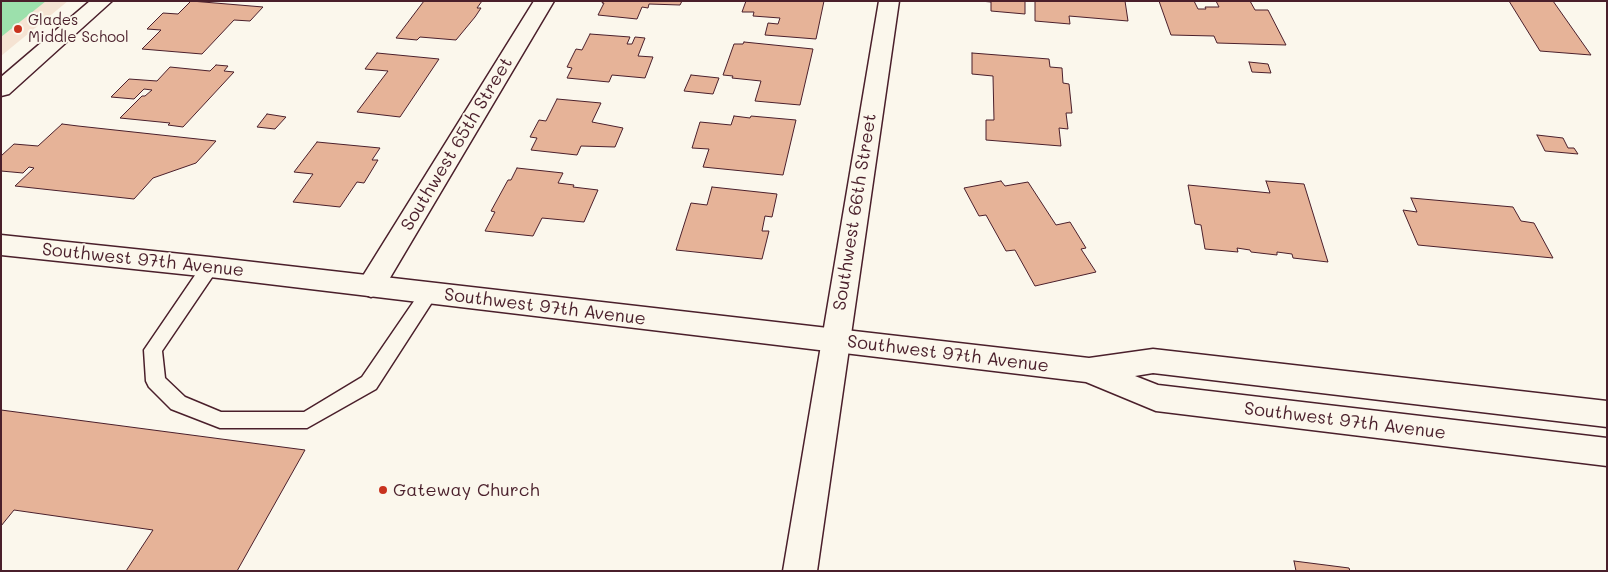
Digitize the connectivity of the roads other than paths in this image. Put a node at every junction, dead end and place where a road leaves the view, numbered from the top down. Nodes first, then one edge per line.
1 (102, 1) edge
2 (544, 1) edge
3 (889, 1) edge
4 (1, 89) edge
5 (1, 245) edge
6 (210, 267) junction
7 (371, 286) junction
8 (429, 293) junction
9 (835, 341) junction
10 (1089, 370) junction
11 (1607, 414) edge
12 (1607, 452) edge
13 (800, 571) edge

1 - 4 street
2 - 7 street, Southwest 65th Street
3 - 9 street, Southwest 66th Street
5 - 6 street, Southwest 97th Avenue
6 - 7 street, Southwest 97th Avenue
6 - 8 lane
7 - 8 street, Southwest 97th Avenue
8 - 9 street, Southwest 97th Avenue
9 - 10 street, Southwest 97th Avenue
9 - 13 street, Southwest 66th Street
10 - 11 street, Southwest 97th Avenue
10 - 12 street, Southwest 97th Avenue

